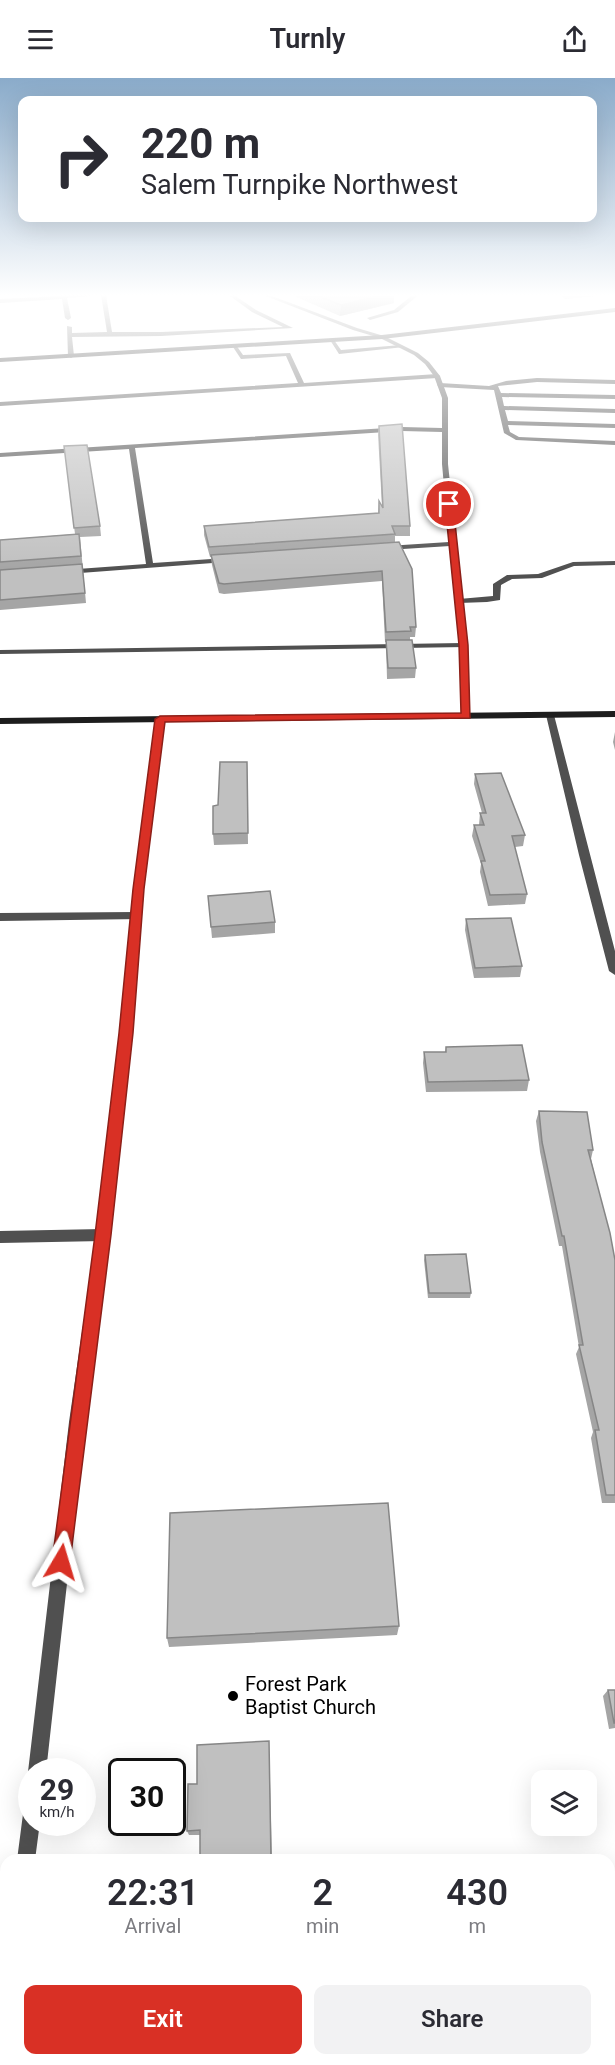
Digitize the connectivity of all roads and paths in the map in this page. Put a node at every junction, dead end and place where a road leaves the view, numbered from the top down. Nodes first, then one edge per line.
1 (440, 385) edge
2 (290, 386) edge
3 (478, 386) edge
4 (492, 386) joint
5 (500, 395) junction
6 (615, 397) edge
7 (0, 404) edge
8 (502, 408) junction
9 (615, 411) edge
10 (505, 423) junction
11 (615, 426) edge
12 (444, 430) junction
13 (615, 443) edge
14 (132, 447) junction
15 (0, 455) edge
16 (453, 544) junction
17 (374, 549) edge
18 (232, 559) edge
19 (615, 563) edge
20 (150, 566) junction
21 (58, 572) edge
22 (459, 600) junction
23 (463, 645) junction
24 (0, 652) edge
25 (615, 714) edge
26 (550, 715) junction
27 (467, 716) junction
28 (160, 719) junction
29 (0, 721) edge
30 (136, 916) junction
31 (0, 917) edge
32 (615, 971) edge
33 (103, 1235) junction
34 (0, 1237) edge
35 (39, 1758) edge
36 (29, 1836) edge
37 (27, 1854) edge

1 - 12 street
2 - 7 street
3 - 4 street
4 - 5 street
5 - 6 street
5 - 8 street
8 - 9 street
8 - 10 street
10 - 11 street
10 - 13 street
12 - 14 street
12 - 16 street
14 - 15 street
14 - 20 street
16 - 17 street
16 - 22 street
18 - 20 street
19 - 22 street
20 - 21 street
22 - 23 street
23 - 24 street
23 - 27 street
25 - 26 main road
26 - 27 main road
26 - 32 street
27 - 28 main road
28 - 29 main road
28 - 30 street
30 - 31 street
30 - 33 street
33 - 34 street
33 - 35 street
36 - 37 street

